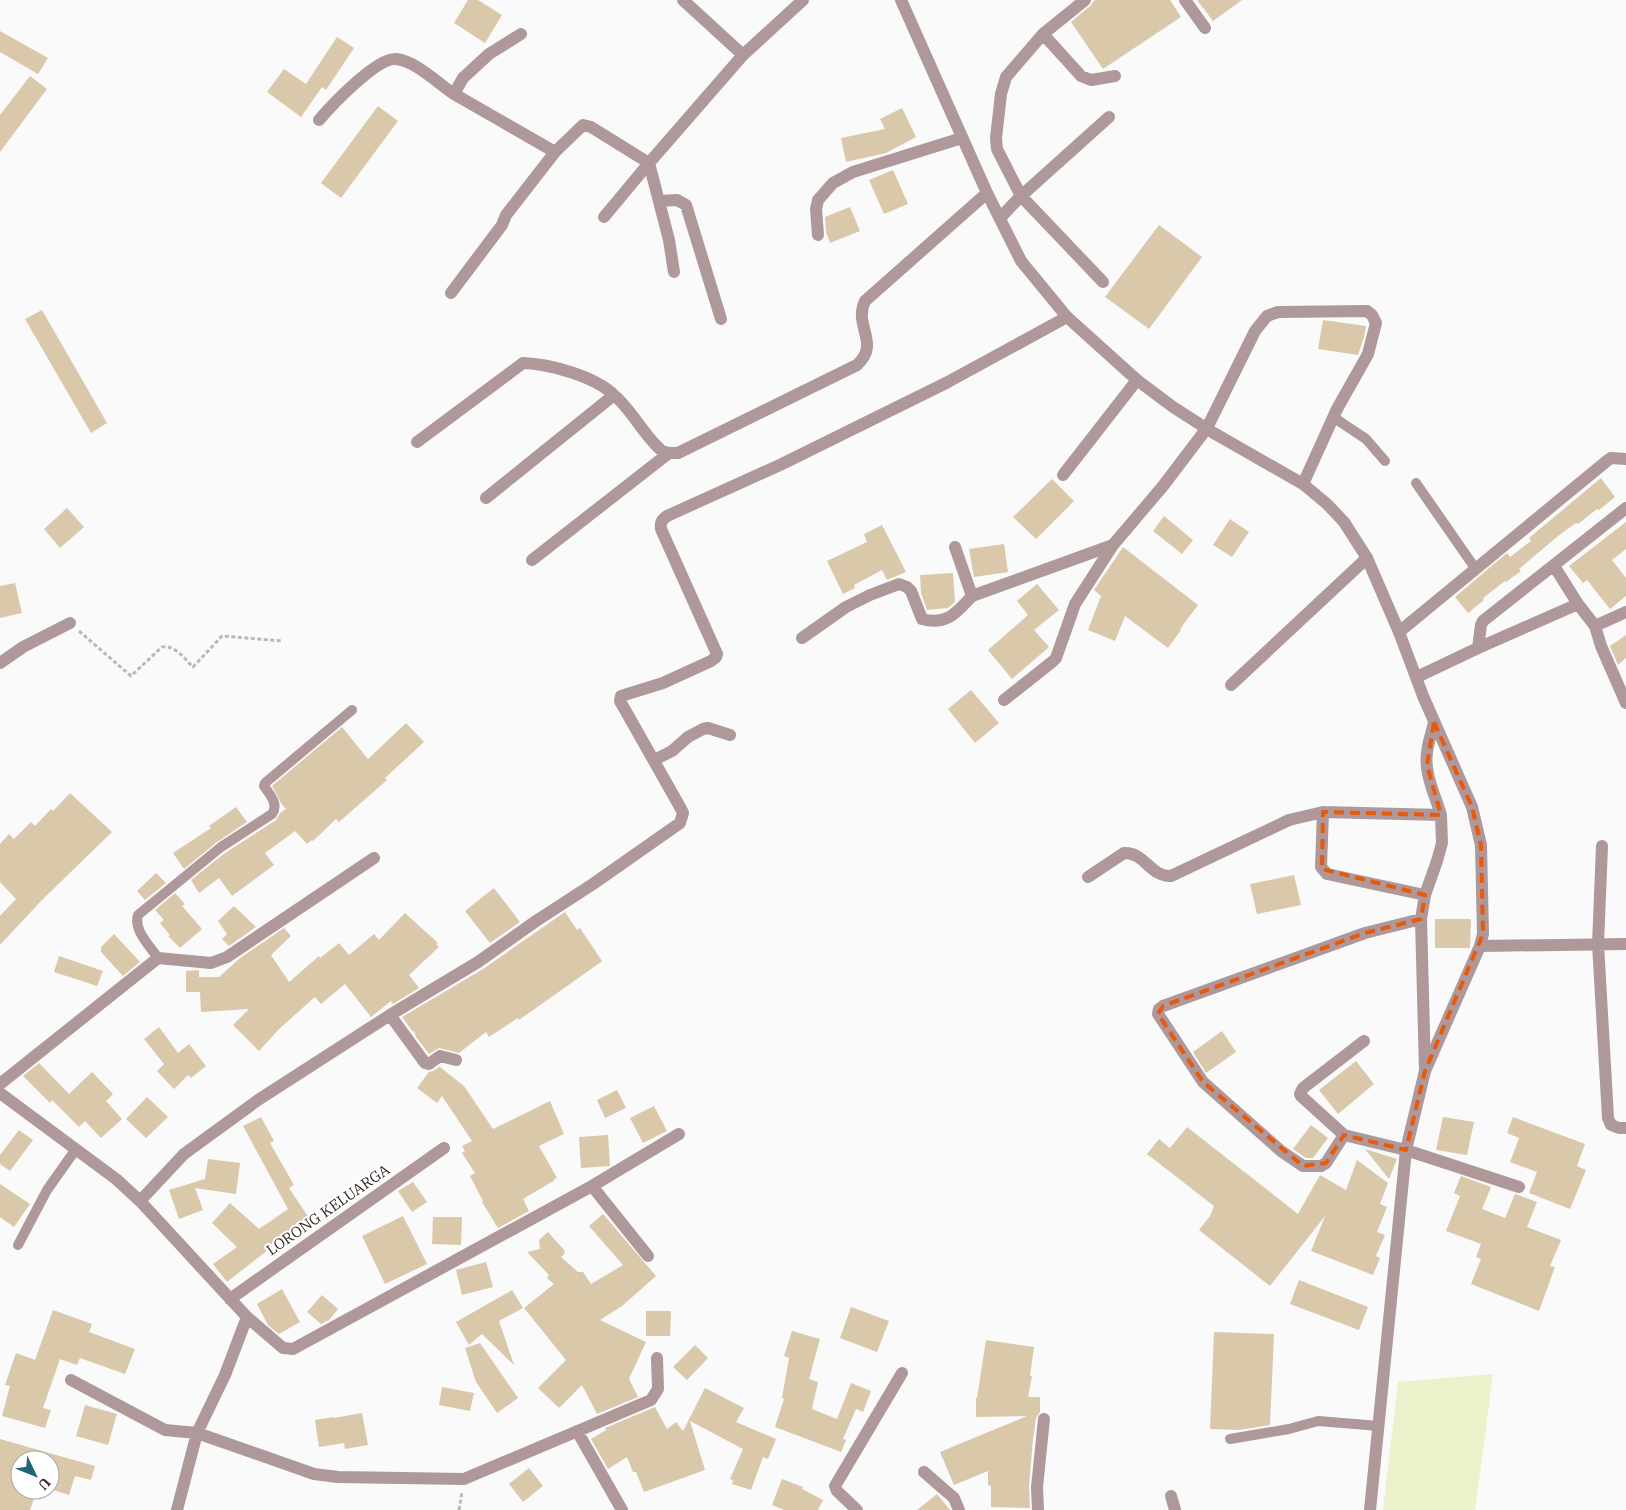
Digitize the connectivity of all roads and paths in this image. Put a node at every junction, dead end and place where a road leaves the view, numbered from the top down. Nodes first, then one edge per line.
1 (683, 0) edge
2 (804, 0) edge
3 (901, 0) edge
4 (1085, 0) edge
5 (1185, 0) edge
6 (1205, 28) dead end
7 (521, 34) dead end
8 (1043, 34) junction
9 (743, 55) junction
10 (1115, 76) dead end
11 (454, 94) junction
12 (1109, 117) dead end
13 (319, 120) dead end
14 (962, 138) junction
15 (555, 152) junction
16 (649, 163) junction
17 (987, 193) junction
18 (1021, 196) junction
19 (659, 202) junction
20 (604, 217) dead end
21 (1000, 218) junction
22 (818, 235) dead end
23 (674, 272) dead end
24 (1103, 282) dead end
25 (451, 293) dead end
26 (1067, 317) junction
27 (721, 320) dead end
28 (1137, 380) junction
29 (614, 395) junction
30 (1333, 417) junction
31 (1207, 428) junction
32 (417, 442) dead end
33 (669, 453) junction
34 (1626, 459) edge
35 (1385, 461) dead end
36 (1063, 475) dead end
37 (1416, 483) dead end
38 (1303, 484) junction
39 (486, 498) dead end
40 (1626, 508) edge
41 (1113, 545) junction
42 (955, 547) dead end
43 (1367, 558) junction
44 (532, 560) dead end
45 (1554, 566) junction
46 (1475, 568) junction
47 (972, 596) junction
48 (1578, 604) junction
49 (1626, 612) edge
50 (70, 623) joint
51 (1595, 626) junction
52 (1399, 632) junction
53 (802, 638) dead end
54 (283, 641) dead end
55 (1478, 648) junction
56 (0, 663) edge
57 (1417, 677) junction
58 (1231, 685) dead end
59 (1004, 700) dead end
60 (1626, 703) edge
61 (352, 710) dead end
62 (1434, 722) junction
63 (730, 735) dead end
64 (654, 760) junction
65 (1324, 812) junction
66 (1441, 815) junction
67 (1602, 846) dead end
68 (374, 858) dead end
69 (1088, 877) dead end
70 (1425, 895) junction
71 (1421, 918) junction
72 (1598, 944) junction
73 (1626, 944) edge
74 (1480, 946) junction
75 (158, 958) junction
76 (390, 1015) junction
77 (1364, 1041) dead end
78 (456, 1060) dead end
79 (1425, 1071) junction
80 (0, 1084) edge
81 (0, 1092) edge
82 (1626, 1128) edge
83 (679, 1134) dead end
84 (1344, 1135) junction
85 (444, 1148) dead end
86 (76, 1149) junction
87 (1406, 1150) junction
88 (592, 1186) junction
89 (1519, 1187) dead end
90 (140, 1201) junction
91 (18, 1245) dead end
92 (648, 1256) dead end
93 (230, 1299) junction
94 (247, 1317) junction
95 (657, 1358) dead end
96 (902, 1373) dead end
97 (71, 1380) dead end
98 (1044, 1419) dead end
99 (1379, 1426) junction
100 (577, 1432) junction
101 (198, 1433) junction
102 (1230, 1439) dead end
103 (924, 1472) dead end
104 (464, 1480) junction
105 (1171, 1496) dead end
106 (177, 1510) edge
107 (459, 1510) edge
108 (622, 1510) edge
109 (857, 1510) edge
110 (959, 1510) edge
111 (1038, 1510) edge
112 (1175, 1510) edge
113 (1370, 1510) edge

1 - 9 street
2 - 9 street
3 - 14 street
4 - 8 street
5 - 6 street
7 - 11 street
8 - 10 street
8 - 18 street
9 - 16 street
11 - 13 street
11 - 15 street
12 - 18 street
14 - 17 street
14 - 22 street
15 - 16 street
15 - 25 street
16 - 19 street
16 - 20 street
17 - 21 street
17 - 33 street
18 - 21 street
18 - 24 street
19 - 23 street
19 - 27 street
21 - 26 street
26 - 28 street
26 - 64 street
28 - 31 street
28 - 36 street
29 - 32 street
29 - 33 street
29 - 39 street
30 - 31 street
30 - 35 lane
30 - 38 street
31 - 38 street
31 - 41 street
33 - 44 street
34 - 46 street
37 - 46 lane
38 - 43 street
40 - 45 street
41 - 47 street
41 - 59 street
42 - 47 street
43 - 52 street
43 - 58 street
45 - 48 street
45 - 55 street
46 - 52 street
47 - 53 street
48 - 51 street
48 - 55 street
49 - 51 street
50 - 54 path
50 - 56 street
51 - 60 street
52 - 57 street
55 - 57 street
57 - 62 street
61 - 75 lane
62 - 66 street
62 - 74 street
63 - 64 street
64 - 76 street
65 - 66 street
65 - 69 street
65 - 70 street
66 - 70 street
67 - 72 street
68 - 75 street
70 - 71 street
71 - 79 street
71 - 84 street
72 - 73 street
72 - 74 street
72 - 82 street
74 - 79 street
75 - 80 street
76 - 78 street
76 - 90 street
77 - 84 street
79 - 87 street
81 - 86 street
83 - 88 street
84 - 87 street
85 - 93 street, LORONG KELUARGA
86 - 90 street
86 - 91 lane
87 - 89 street
87 - 99 street
88 - 92 street
88 - 94 street
90 - 93 street
93 - 94 street
94 - 101 street
95 - 100 street
96 - 109 street
97 - 101 street
98 - 111 street
99 - 102 lane
99 - 113 street
100 - 104 street
100 - 108 street
101 - 104 street
101 - 106 street
103 - 110 street
104 - 107 path
105 - 112 street

